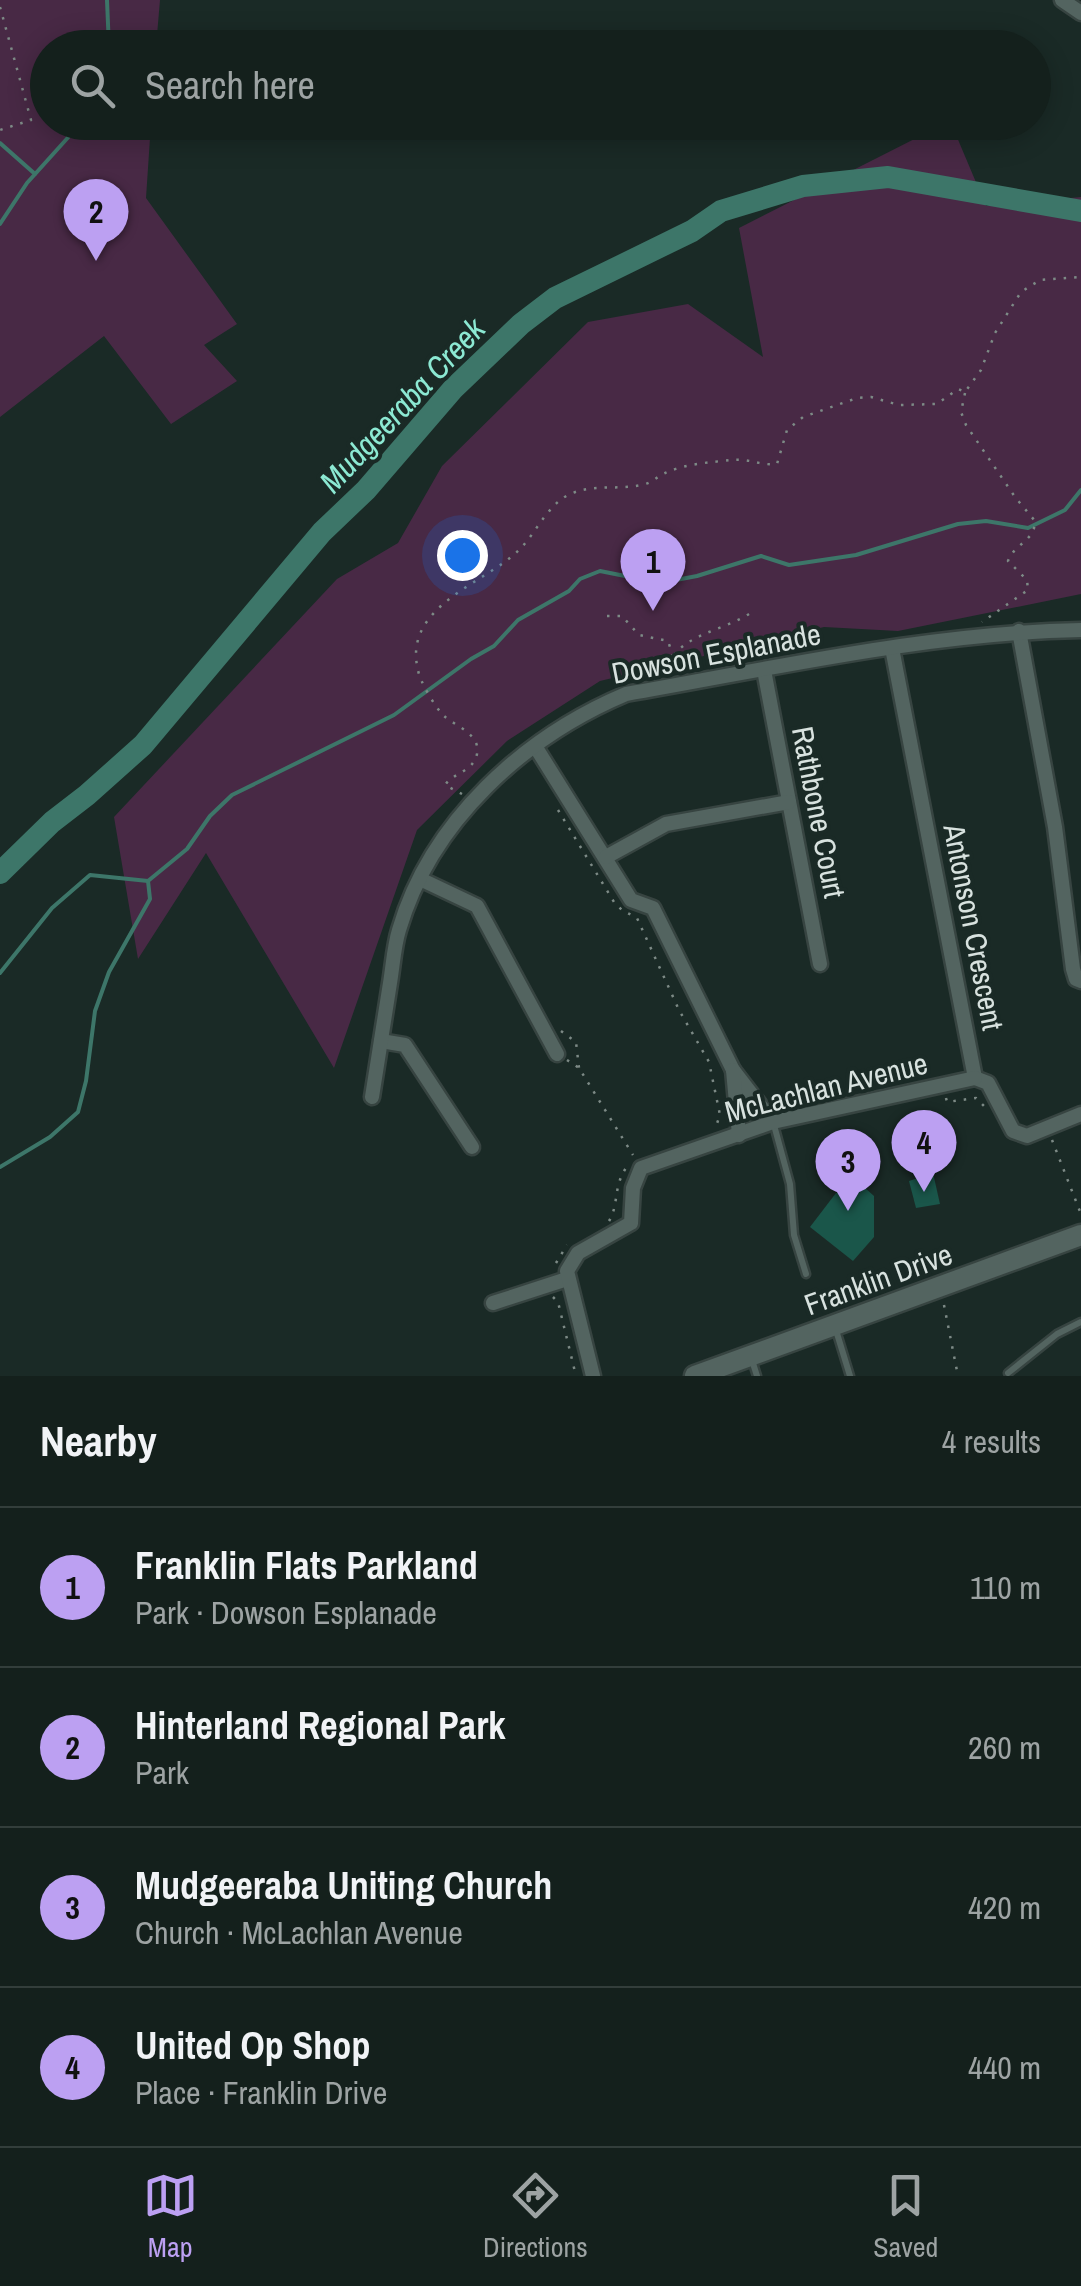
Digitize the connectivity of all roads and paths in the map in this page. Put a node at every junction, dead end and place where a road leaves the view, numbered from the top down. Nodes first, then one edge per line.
1 (1062, 0) edge
2 (0, 7) edge
3 (1081, 13) edge
4 (30, 116) edge
5 (30, 120) edge
6 (0, 130) edge
7 (1081, 277) edge
8 (965, 392) junction
9 (749, 614) dead end
10 (608, 616) dead end
11 (994, 624) dead end
12 (1081, 630) edge
13 (1019, 631) junction
14 (892, 648) junction
15 (672, 658) junction
16 (764, 670) junction
17 (662, 679) dead end
18 (535, 746) junction
19 (468, 793) junction
20 (789, 802) junction
21 (556, 805) dead end
22 (606, 857) junction
23 (420, 879) junction
24 (820, 964) dead end
25 (1081, 981) edge
26 (381, 1041) junction
27 (558, 1054) joint
28 (732, 1070) junction
29 (975, 1078) junction
30 (372, 1096) dead end
31 (1081, 1114) edge
32 (773, 1122) junction
33 (1048, 1129) junction
34 (710, 1132) dead end
35 (739, 1135) junction
36 (472, 1147) dead end
37 (1081, 1214) edge
38 (602, 1226) dead end
39 (1081, 1235) edge
40 (570, 1242) dead end
41 (806, 1274) dead end
42 (567, 1279) junction
43 (550, 1284) junction
44 (941, 1288) junction
45 (493, 1304) dead end
46 (1081, 1322) edge
47 (834, 1326) junction
48 (754, 1366) edge
49 (1008, 1373) dead end
50 (576, 1376) edge
51 (592, 1376) edge
52 (695, 1376) edge
53 (850, 1376) edge
54 (958, 1376) edge

1 - 3 street
2 - 4 path
5 - 6 path
7 - 8 path
8 - 11 path
8 - 19 path
9 - 15 path
10 - 15 path
12 - 13 street, Dowson Esplanade
13 - 14 street, Dowson Esplanade
13 - 25 street
14 - 16 street, Dowson Esplanade
14 - 29 street, Antonson Crescent
15 - 17 path
16 - 18 street, Dowson Esplanade
16 - 20 street, Rathbone Court
18 - 19 street, Dowson Esplanade
18 - 22 street
19 - 23 street, Dowson Esplanade
20 - 22 street
20 - 24 street, Rathbone Court
21 - 34 path
22 - 28 street
23 - 26 street, Dowson Esplanade
23 - 27 street
26 - 30 street, Dowson Esplanade
26 - 36 street
27 - 38 path
28 - 32 street
28 - 35 street
29 - 32 street, McLachlan Avenue
29 - 33 street, Antonson Crescent
31 - 33 street
32 - 35 street, McLachlan Avenue
32 - 41 lane
33 - 37 path
35 - 42 street, McLachlan Avenue
39 - 44 main road, Franklin Drive
40 - 43 path
42 - 43 street
42 - 51 street
43 - 45 street
43 - 50 path
44 - 47 main road, Franklin Drive
44 - 54 path
46 - 49 lane
47 - 48 main road, Franklin Drive
47 - 53 lane
48 - 52 main road, Franklin Drive

